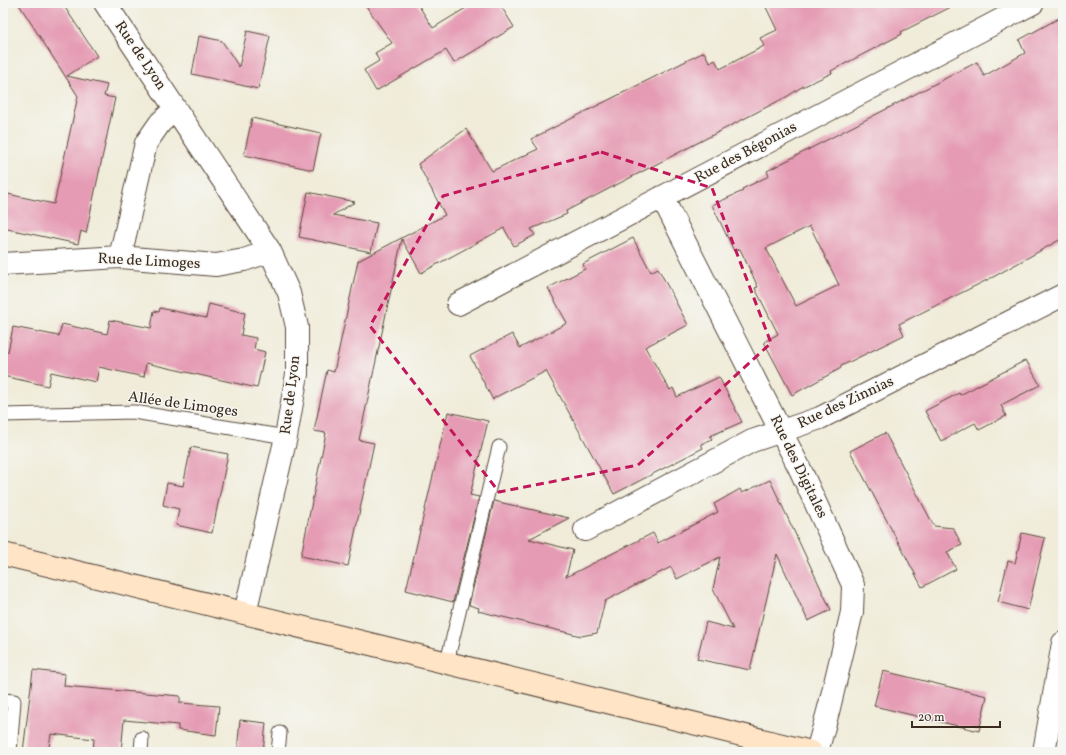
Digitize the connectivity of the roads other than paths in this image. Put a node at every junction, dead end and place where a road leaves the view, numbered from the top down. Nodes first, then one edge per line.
1 (105, 3) edge
2 (1033, 3) edge
3 (175, 109) junction
4 (662, 197) junction
5 (270, 251) junction
6 (120, 257) junction
7 (3, 264) edge
8 (1063, 295) edge
9 (458, 304) dead end
10 (3, 415) edge
11 (782, 432) junction
12 (286, 437) junction
13 (499, 447) dead end
14 (585, 530) dead end
15 (3, 554) edge
16 (245, 613) junction
17 (1063, 643) edge
18 (447, 662) junction
19 (3, 700) edge
20 (280, 732) dead end
21 (142, 738) dead end
22 (10, 752) edge
23 (141, 752) edge
24 (278, 752) edge
25 (811, 752) edge
26 (817, 752) edge
27 (1044, 752) edge

1 - 3 street, Rue de Lyon
2 - 4 street, Rue des Bégonias
3 - 5 street, Rue de Lyon
3 - 6 street
4 - 9 street, Rue des Bégonias
4 - 11 street, Rue des Digitales
5 - 6 street, Rue de Limoges
5 - 12 street, Rue de Lyon
6 - 7 street, Rue de Limoges
8 - 11 street, Rue des Zinnias
10 - 12 lane, Allée de Limoges
11 - 14 street, Rue des Zinnias
11 - 26 street, Rue des Digitales
12 - 16 street, Rue de Lyon
13 - 18 lane
15 - 16 main road
16 - 18 main road
17 - 27 street
18 - 25 main road
19 - 22 lane
20 - 24 lane
21 - 23 lane

